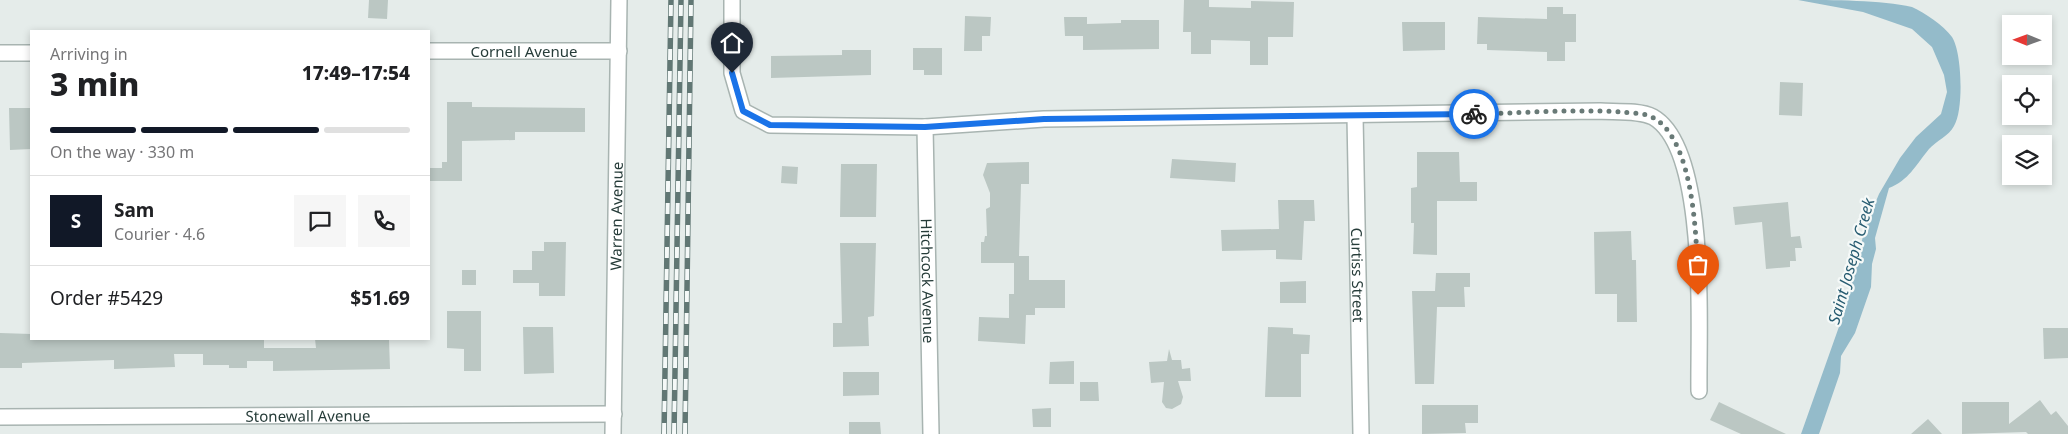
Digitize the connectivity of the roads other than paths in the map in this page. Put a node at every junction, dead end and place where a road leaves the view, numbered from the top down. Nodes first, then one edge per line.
1 (619, 0) edge
2 (732, 0) edge
3 (430, 51) edge
4 (619, 51) junction
5 (0, 53) edge
6 (30, 53) edge
7 (1355, 116) junction
8 (925, 127) junction
9 (1699, 390) dead end
10 (614, 414) junction
11 (0, 417) edge
12 (613, 434) edge
13 (931, 434) edge
14 (1361, 434) edge

1 - 4 street, Warren Avenue
2 - 8 street
3 - 4 street, Cornell Avenue
4 - 10 street, Warren Avenue
5 - 6 street
7 - 8 street
7 - 9 street
7 - 14 street, Curtiss Street
8 - 13 street, Hitchcock Avenue
10 - 11 street, Stonewall Avenue
10 - 12 street, Warren Avenue

